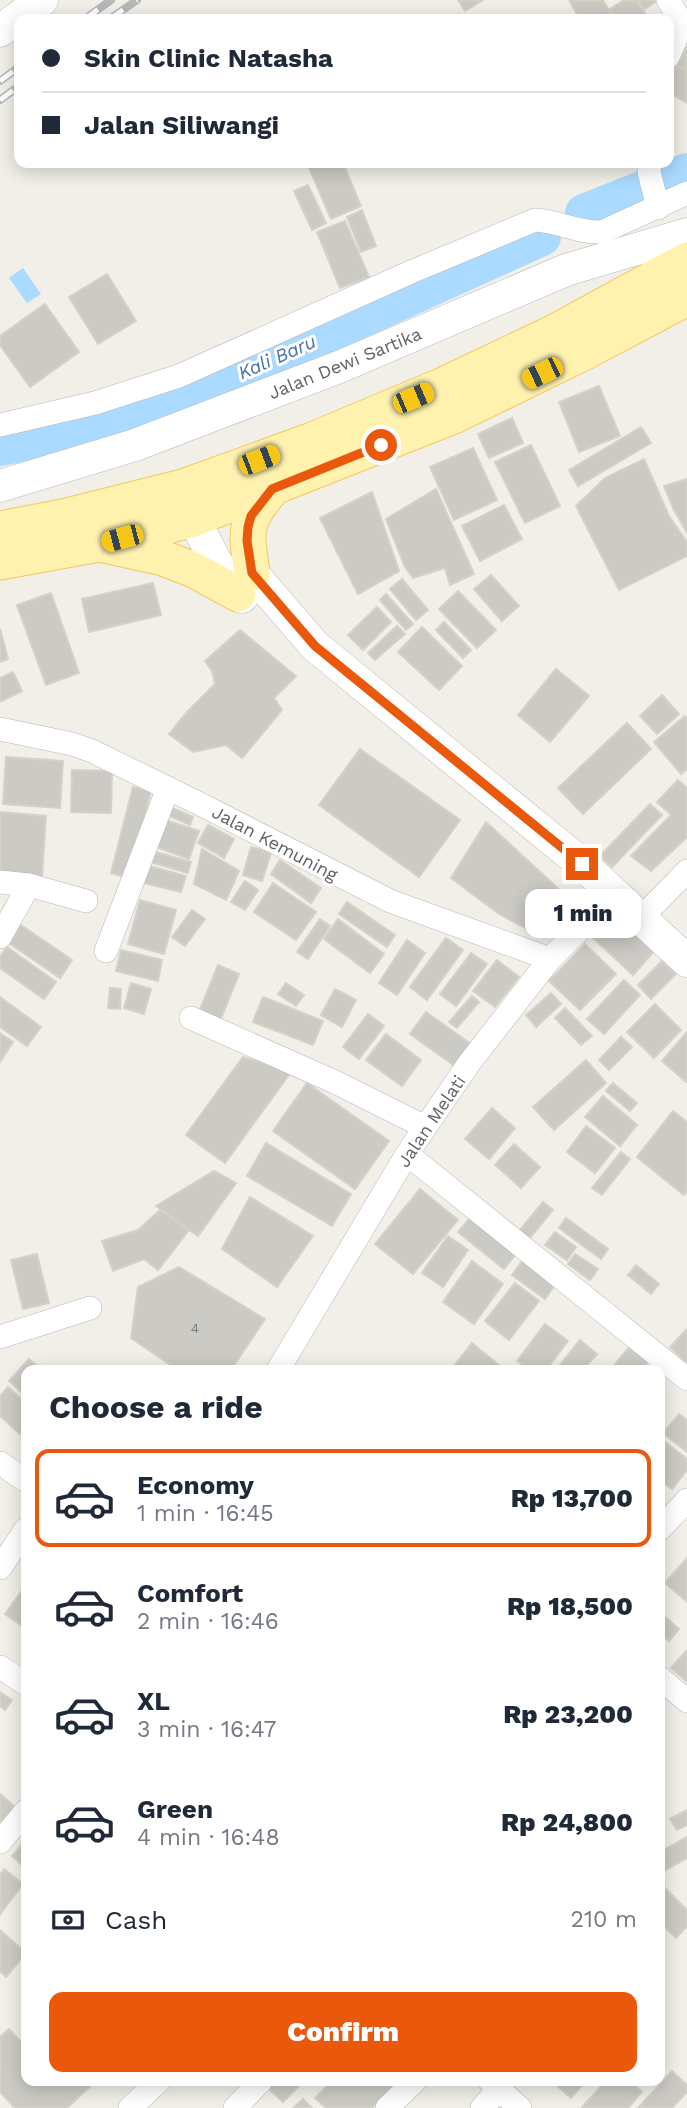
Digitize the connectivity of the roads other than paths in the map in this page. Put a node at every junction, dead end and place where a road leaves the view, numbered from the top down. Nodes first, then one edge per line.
1 (42, 0) edge
2 (668, 0) edge
3 (23, 14) edge
4 (674, 43) edge
5 (653, 183) edge
6 (687, 193) edge
7 (687, 234) edge
8 (687, 260) edge
9 (687, 298) edge
10 (0, 425) edge
11 (0, 486) edge
12 (183, 487) junction
13 (272, 489) junction
14 (193, 519) junction
15 (0, 529) edge
16 (99, 544) junction
17 (0, 562) edge
18 (245, 583) junction
19 (0, 729) edge
20 (168, 788) junction
21 (687, 871) edge
22 (0, 882) edge
23 (29, 885) junction
24 (615, 894) junction
25 (86, 901) dead end
26 (641, 918) junction
27 (0, 937) edge
28 (106, 951) dead end
29 (550, 959) junction
30 (687, 961) edge
31 (191, 1018) dead end
32 (425, 1127) junction
33 (408, 1154) junction
34 (90, 1308) dead end
35 (0, 1337) edge
36 (281, 1365) edge
37 (687, 1379) edge
38 (0, 1463) edge
39 (21, 1478) edge
40 (684, 1509) edge
41 (665, 1525) edge
42 (21, 1536) edge
43 (0, 1568) edge
44 (0, 1667) edge
45 (21, 1681) edge
46 (665, 1682) edge
47 (687, 1702) edge
48 (21, 1817) edge
49 (0, 1842) edge
50 (154, 2086) edge
51 (256, 2086) edge
52 (410, 2086) edge
53 (494, 2086) edge
54 (496, 2086) edge
55 (130, 2108) edge
56 (235, 2108) edge
57 (387, 2108) edge
58 (482, 2108) edge
59 (520, 2108) edge

1 - 3 main road
2 - 4 street
5 - 6 street
5 - 10 street
7 - 11 main road, Jalan Dewi Sartika
8 - 12 main road
9 - 13 main road
12 - 14 main road
12 - 15 main road
13 - 14 main road
13 - 18 main road
14 - 16 main road
14 - 18 main road
16 - 17 main road
16 - 18 main road
18 - 24 main road
19 - 20 street, Jalan Kemuning
20 - 28 street
20 - 29 street, Jalan Kemuning
21 - 26 street
22 - 23 street
23 - 25 street
23 - 27 street
24 - 26 main road
24 - 29 street, Jalan Melati
26 - 30 main road
29 - 32 street, Jalan Melati
31 - 32 street
32 - 33 street, Jalan Melati
33 - 36 street, Jalan Melati
33 - 37 street
34 - 35 street
38 - 39 street
40 - 41 street
42 - 43 street
44 - 45 street
46 - 47 street
48 - 49 street
50 - 55 street
51 - 56 street
52 - 57 street
53 - 58 street
54 - 59 street

